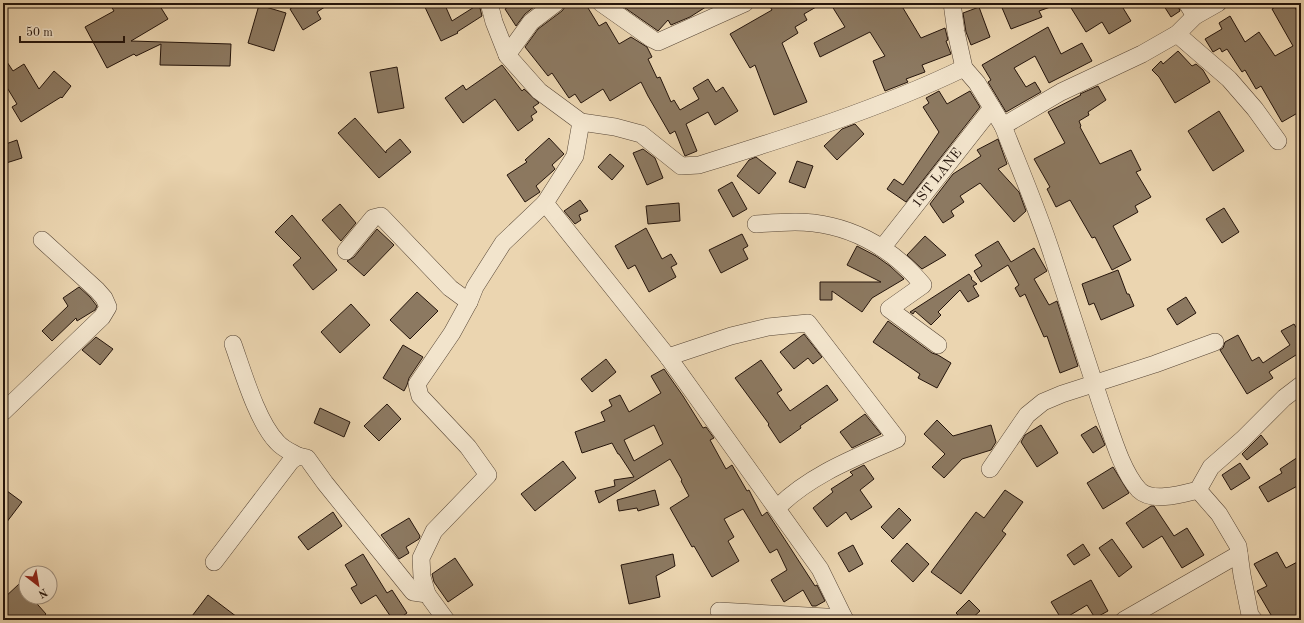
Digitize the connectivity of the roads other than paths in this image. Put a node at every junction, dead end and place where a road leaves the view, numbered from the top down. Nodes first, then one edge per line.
1 (489, 3) edge
2 (556, 3) edge
3 (601, 3) edge
4 (745, 3) edge
5 (952, 3) edge
6 (1218, 3) edge
7 (1191, 9) edge
8 (1177, 34) junction
9 (507, 55) junction
10 (964, 68) junction
11 (992, 108) junction
12 (581, 122) junction
13 (1003, 126) junction
14 (1278, 141) dead end
15 (546, 203) junction
16 (756, 224) dead end
17 (42, 240) dead end
18 (882, 248) junction
19 (346, 251) dead end
20 (469, 302) junction
21 (1215, 342) dead end
22 (233, 344) dead end
23 (938, 345) dead end
24 (668, 357) junction
25 (1094, 383) junction
26 (1301, 386) edge
27 (3, 412) edge
28 (298, 456) junction
29 (990, 469) dead end
30 (1198, 490) junction
31 (779, 506) dead end
32 (1238, 554) junction
33 (214, 562) dead end
34 (427, 594) junction
35 (719, 611) dead end
36 (1248, 618) edge
37 (844, 619) edge
38 (446, 620) edge
39 (1124, 620) edge

1 - 9 street
2 - 9 street
3 - 4 street
5 - 10 street
6 - 7 street
7 - 8 street
8 - 13 street
8 - 14 street
9 - 12 street
10 - 11 street
10 - 12 street
11 - 13 street
11 - 18 street, 1ST LANE
12 - 15 street
13 - 25 street
15 - 20 street
15 - 24 street
16 - 18 street
17 - 27 street
18 - 23 street
19 - 20 street
20 - 34 street
21 - 25 street
22 - 28 street
24 - 31 street
24 - 37 street
25 - 29 street
25 - 30 street
26 - 30 street
28 - 33 street
28 - 34 street
30 - 32 street
32 - 36 street
32 - 39 street
34 - 38 street
35 - 37 street

